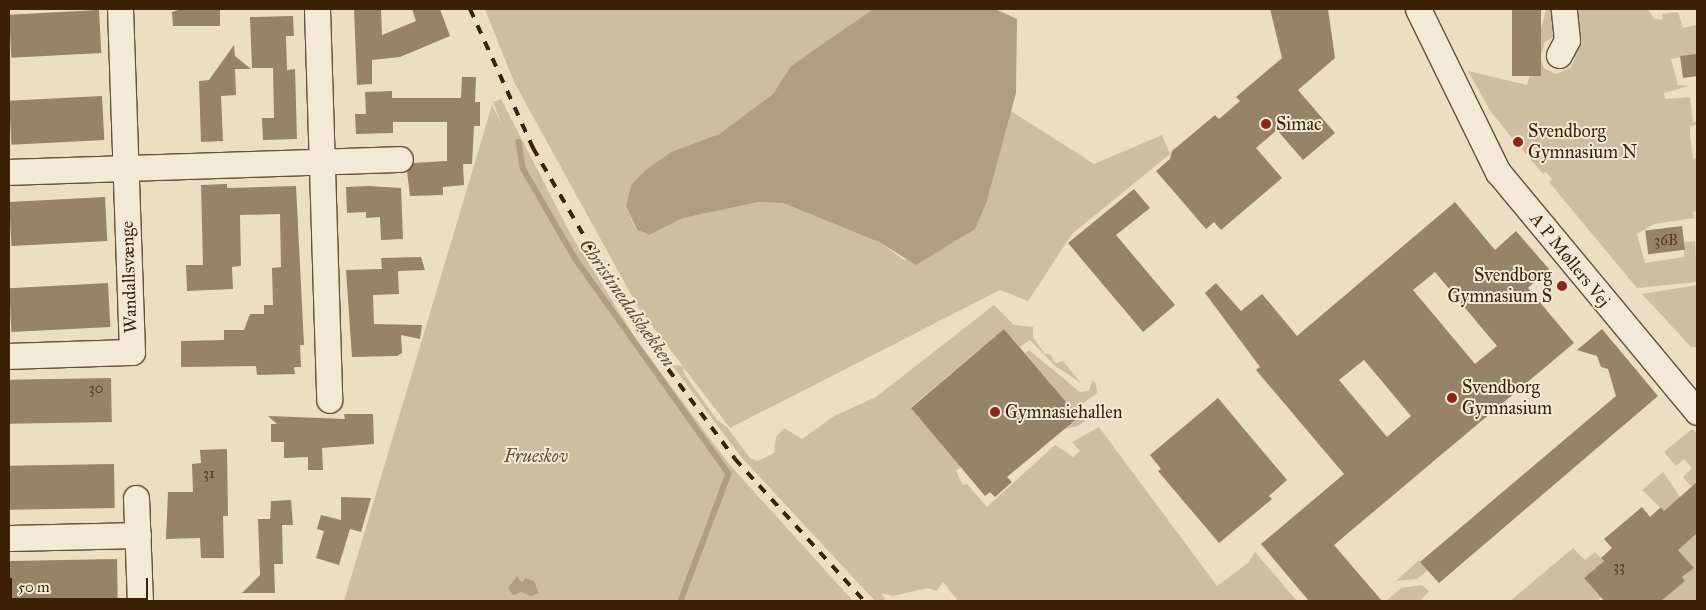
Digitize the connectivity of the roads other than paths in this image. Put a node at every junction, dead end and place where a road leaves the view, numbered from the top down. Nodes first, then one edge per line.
1 (120, 9) edge
2 (317, 9) edge
3 (1418, 9) edge
4 (1564, 9) edge
5 (1559, 56) dead end
6 (1461, 97) junction
7 (400, 159) dead end
8 (322, 161) junction
9 (125, 170) junction
10 (9, 172) edge
11 (9, 356) edge
12 (1697, 387) edge
13 (328, 400) dead end
14 (1697, 412) edge
15 (136, 498) dead end
16 (138, 535) junction
17 (9, 538) edge
18 (140, 601) edge

1 - 9 street, Wandallsvænge
2 - 8 street
3 - 6 street, A P Møllers Vej
4 - 5 street
6 - 12 street, A P Møllers Vej
6 - 14 street, A P Møllers Vej
7 - 8 street
8 - 9 street
8 - 13 street
9 - 10 street
9 - 11 street, Wandallsvænge
15 - 16 street
16 - 17 street
16 - 18 street

